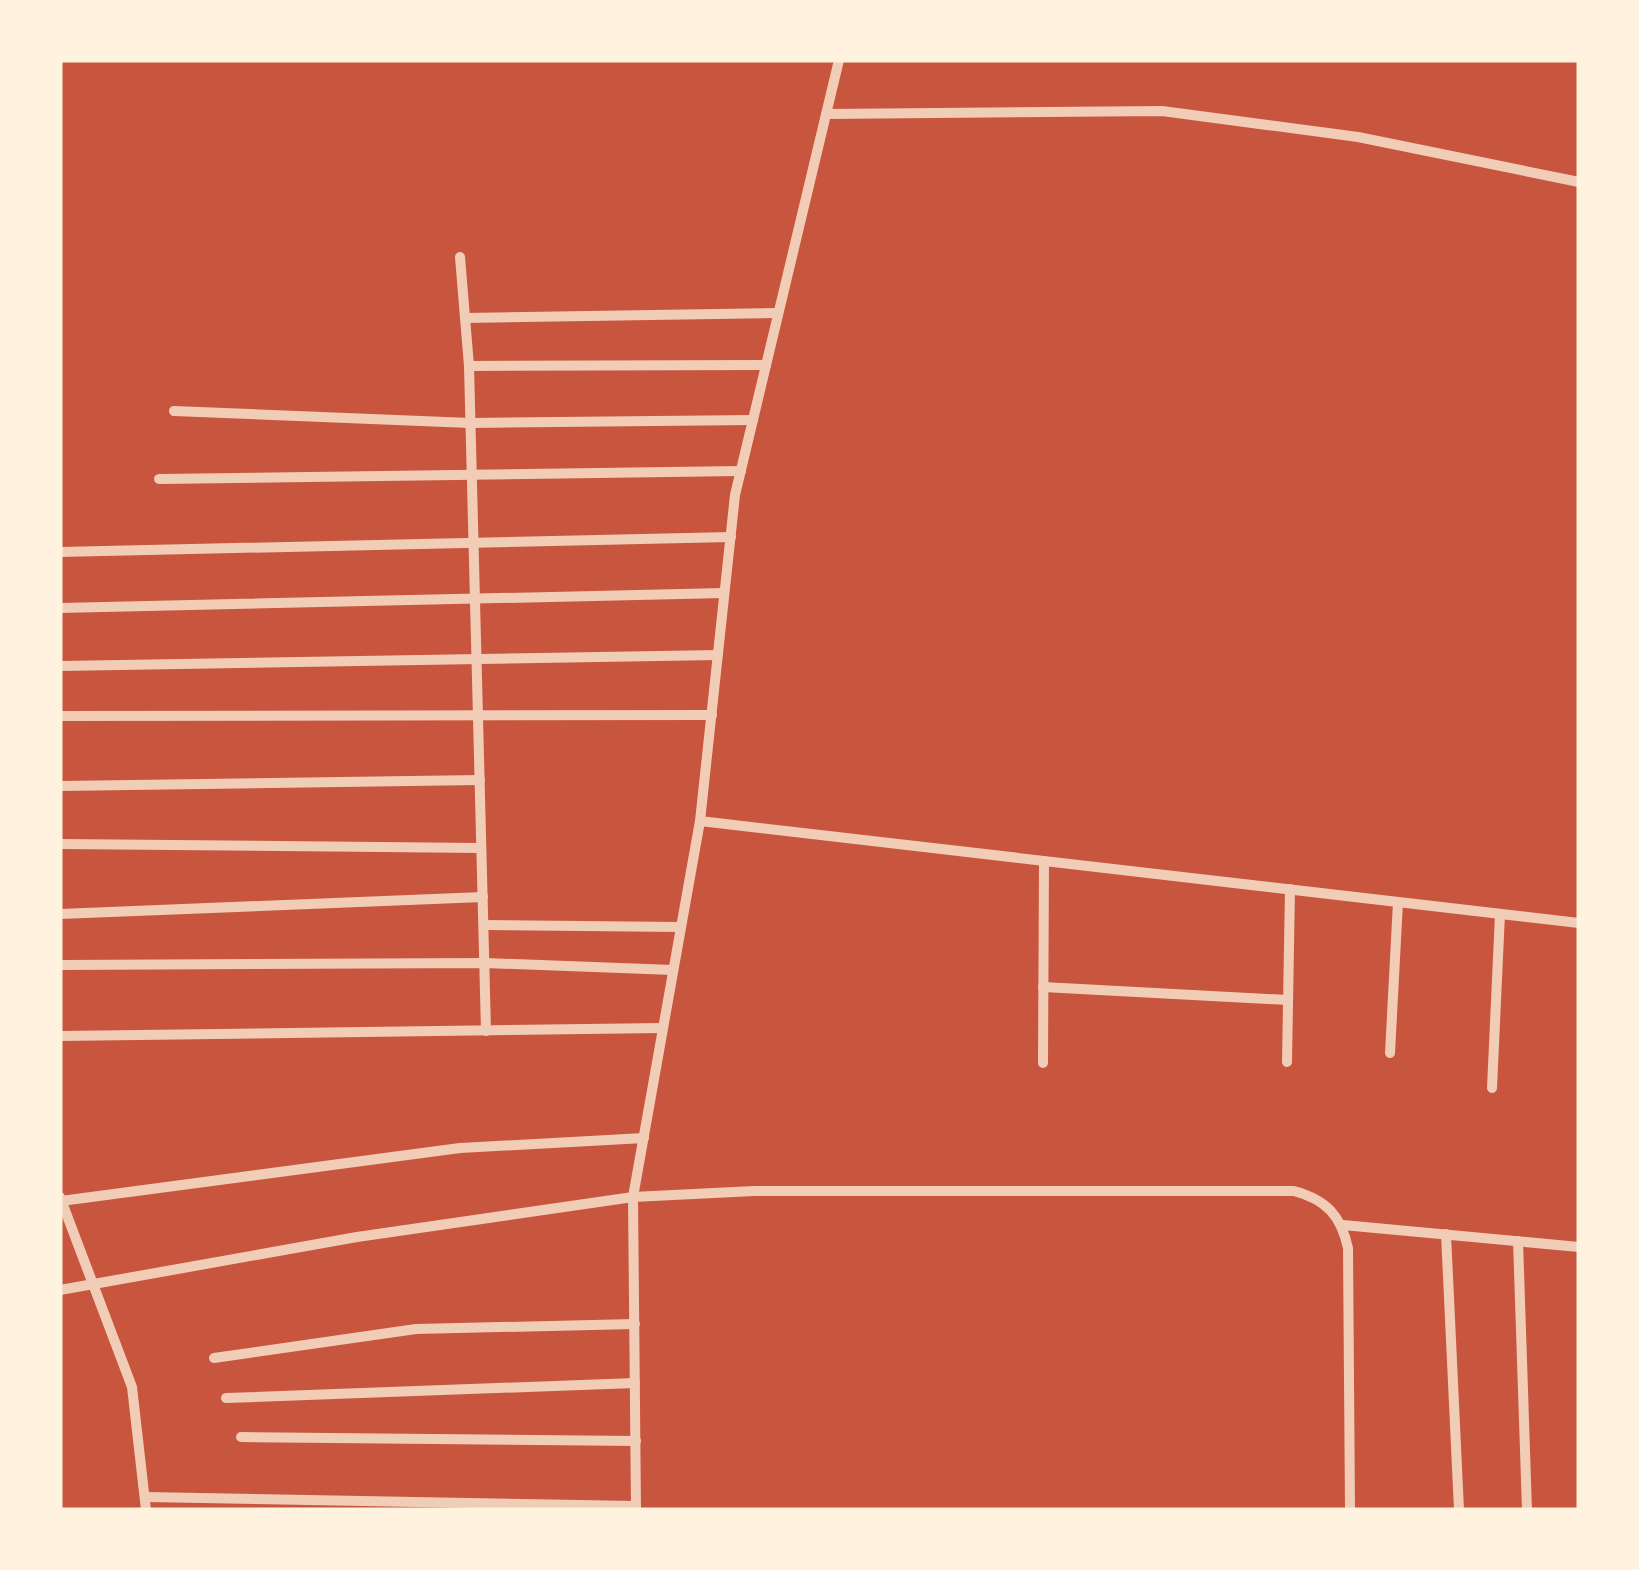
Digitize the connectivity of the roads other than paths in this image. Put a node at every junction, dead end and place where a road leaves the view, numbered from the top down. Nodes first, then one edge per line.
1 (839, 60) edge
2 (826, 114) junction
3 (1579, 182) edge
4 (460, 257) dead end
5 (778, 313) junction
6 (465, 318) junction
7 (766, 365) junction
8 (469, 366) junction
9 (174, 411) dead end
10 (753, 420) junction
11 (470, 423) junction
12 (741, 471) junction
13 (472, 477) junction
14 (159, 478) dead end
15 (731, 536) junction
16 (474, 542) junction
17 (60, 552) edge
18 (724, 593) junction
19 (475, 602) junction
20 (60, 608) edge
21 (718, 656) junction
22 (477, 658) junction
23 (60, 666) edge
24 (712, 715) junction
25 (60, 716) edge
26 (478, 718) junction
27 (480, 780) junction
28 (60, 786) edge
29 (700, 821) junction
30 (60, 844) edge
31 (482, 848) junction
32 (1044, 861) junction
33 (1290, 889) junction
34 (483, 897) junction
35 (1398, 902) junction
36 (60, 914) edge
37 (1500, 914) junction
38 (1579, 923) edge
39 (484, 925) junction
40 (682, 927) junction
41 (485, 963) junction
42 (60, 965) edge
43 (674, 970) junction
44 (1043, 987) junction
45 (1288, 1000) junction
46 (663, 1028) junction
47 (486, 1031) junction
48 (60, 1036) edge
49 (1390, 1054) dead end
50 (1287, 1062) dead end
51 (1042, 1063) dead end
52 (1492, 1088) dead end
53 (644, 1138) junction
54 (633, 1197) junction
55 (61, 1199) edge
56 (1343, 1225) junction
57 (1446, 1234) junction
58 (1518, 1241) junction
59 (1579, 1247) edge
60 (92, 1285) junction
61 (60, 1290) edge
62 (635, 1324) junction
63 (214, 1358) dead end
64 (635, 1382) junction
65 (226, 1398) dead end
66 (241, 1436) dead end
67 (636, 1440) junction
68 (145, 1497) junction
69 (636, 1508) edge
70 (146, 1510) edge
71 (1350, 1510) edge
72 (1460, 1510) edge
73 (1528, 1510) edge

1 - 2 street
2 - 3 street
2 - 5 street
4 - 6 street
5 - 6 street
5 - 7 street
6 - 8 street
7 - 8 street
7 - 10 street
8 - 11 street
9 - 11 street
10 - 11 street
10 - 12 street
11 - 13 street
12 - 13 street
12 - 15 street
13 - 14 street
13 - 16 street
15 - 16 street
15 - 18 street
16 - 17 street
16 - 19 street
18 - 19 street
18 - 21 street
19 - 20 street
19 - 22 street
21 - 22 street
21 - 24 street
22 - 23 street
22 - 26 street
24 - 26 street
24 - 29 street
25 - 26 street
26 - 27 street
27 - 28 street
27 - 31 street
29 - 32 street
29 - 40 street
30 - 31 street
31 - 34 street
32 - 33 street
32 - 44 street
33 - 35 street
33 - 45 street
34 - 36 street
34 - 39 street
35 - 37 street
35 - 49 street
37 - 38 street
37 - 52 street
39 - 40 street
39 - 41 street
40 - 43 street
41 - 42 street
41 - 43 street
41 - 47 street
43 - 46 street
44 - 45 street
44 - 51 street
45 - 50 street
46 - 47 street
46 - 53 street
47 - 48 street
53 - 54 street
53 - 55 street
54 - 56 street
54 - 60 street
54 - 62 street
55 - 60 street
56 - 57 street
56 - 71 street
57 - 58 street
57 - 72 street
58 - 59 street
58 - 73 street
60 - 61 street
60 - 68 street
62 - 63 street
62 - 64 street
64 - 65 street
64 - 67 street
66 - 67 street
67 - 69 street
68 - 69 street
68 - 70 street

